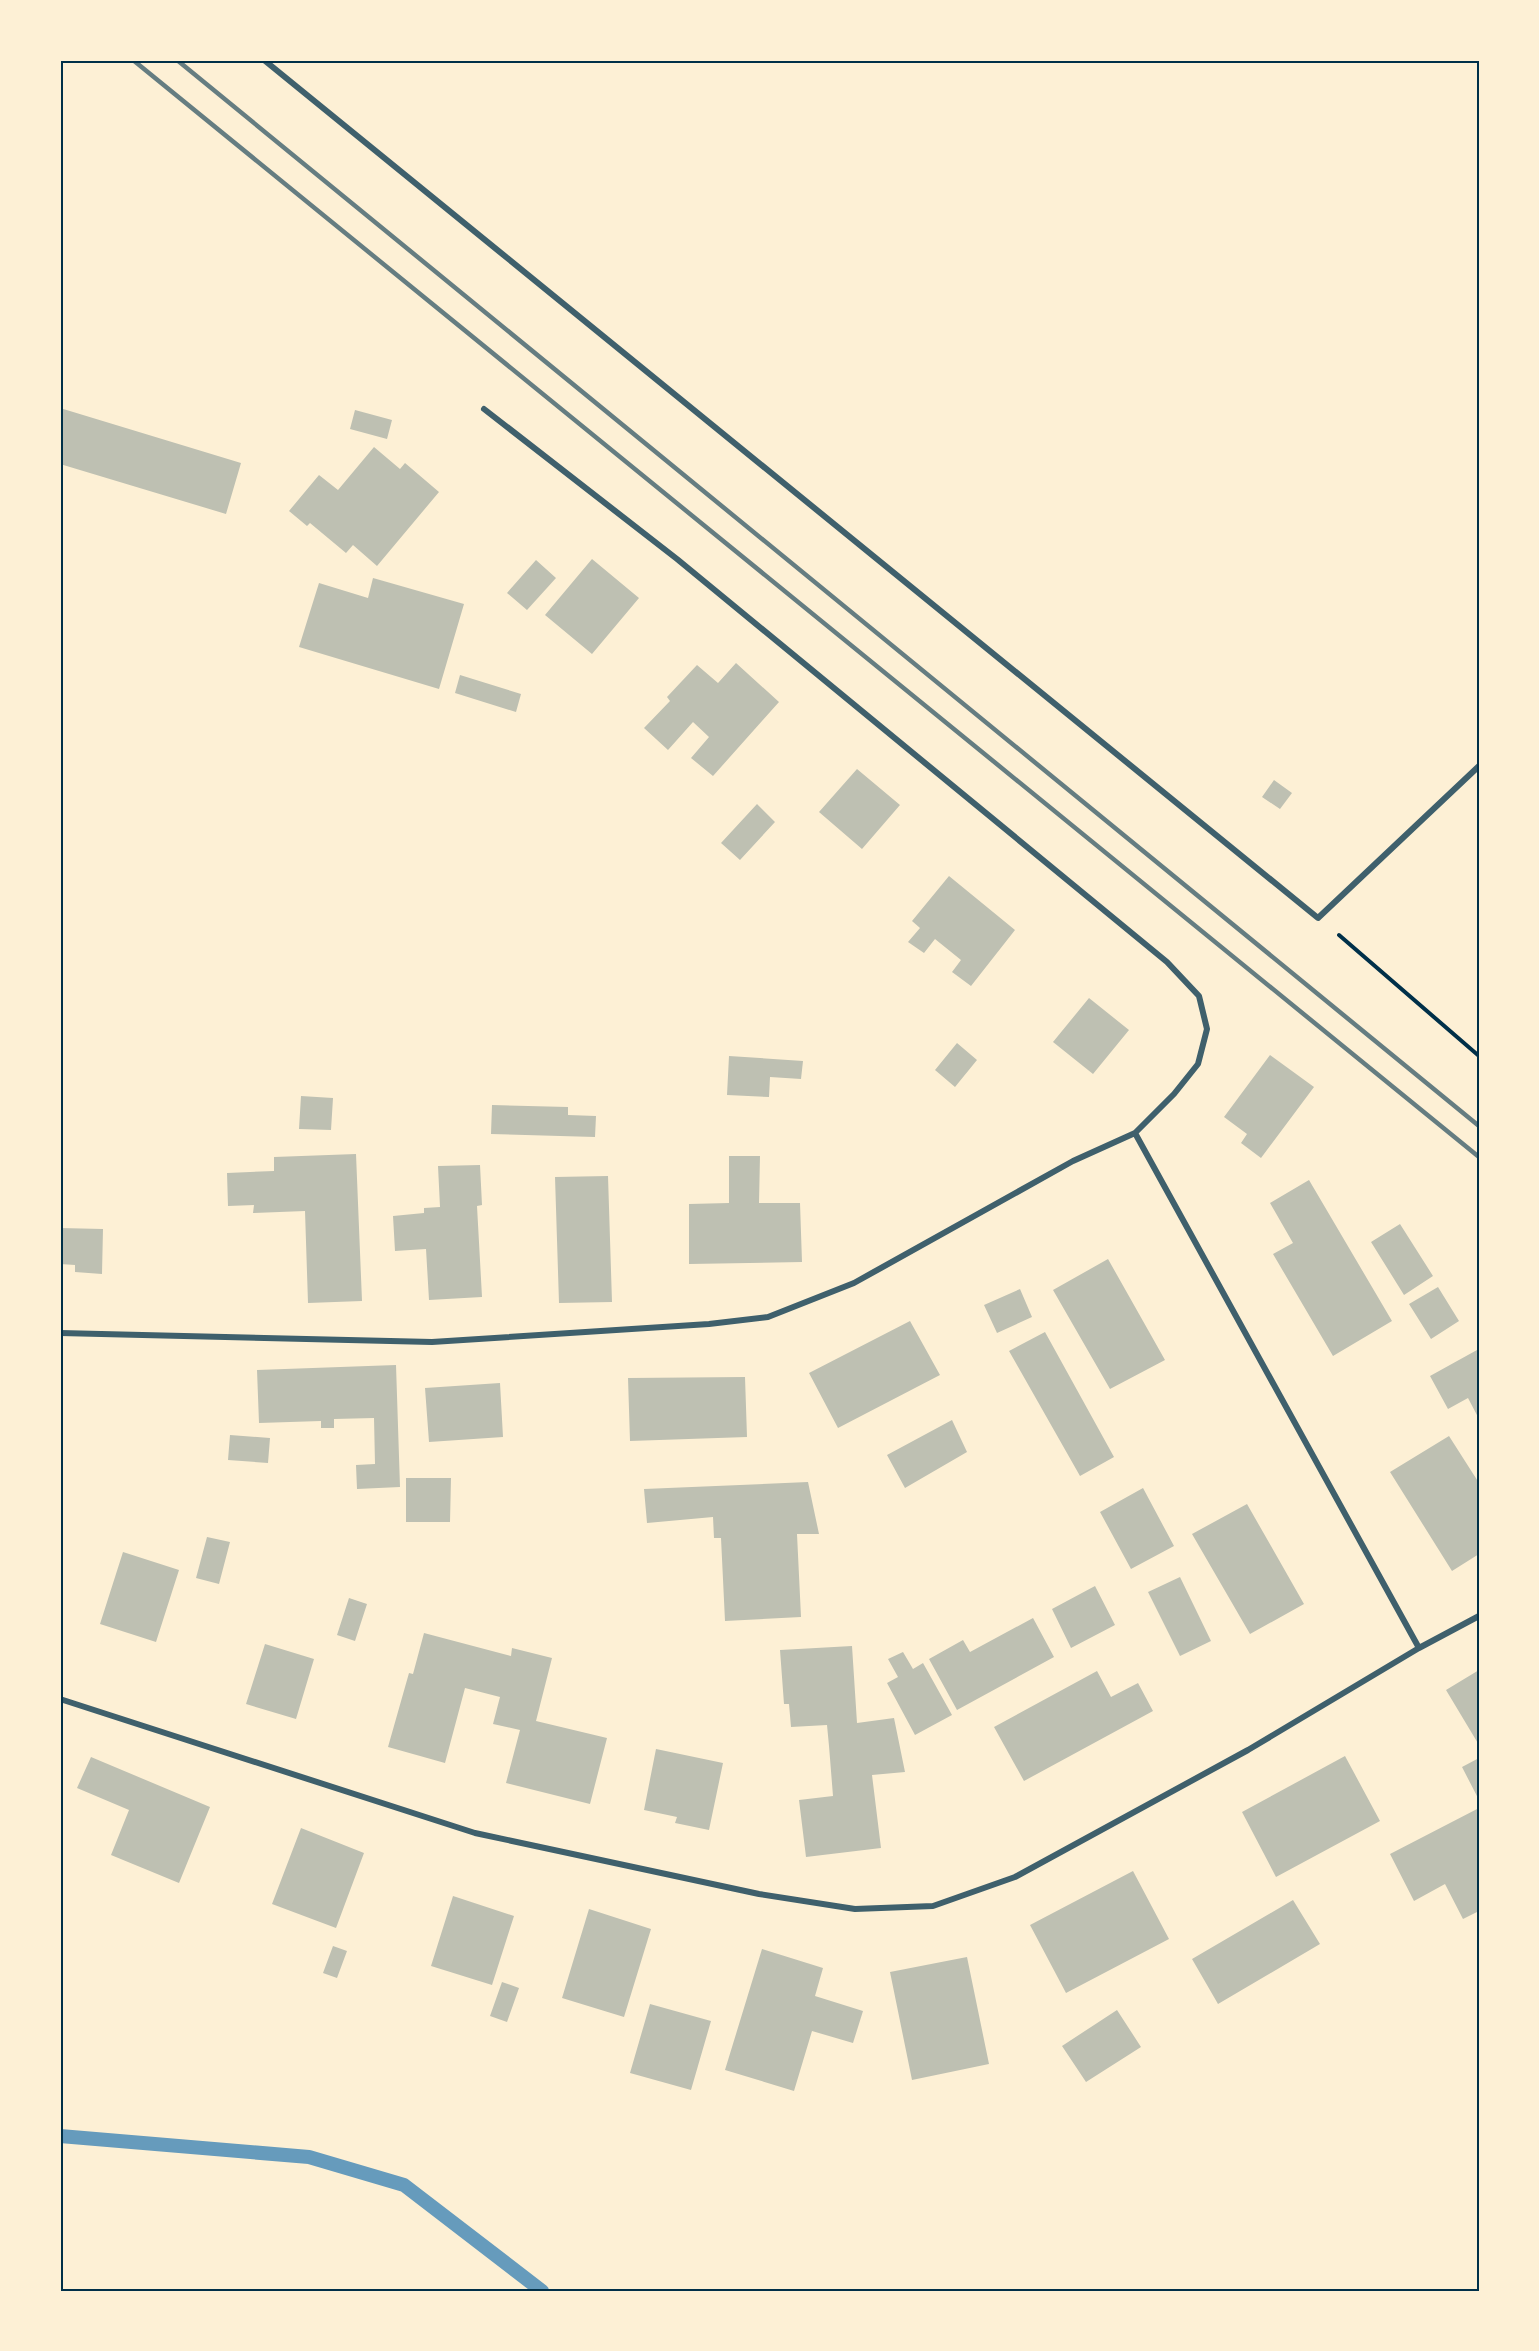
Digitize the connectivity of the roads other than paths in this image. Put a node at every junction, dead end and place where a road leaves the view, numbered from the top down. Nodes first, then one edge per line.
1 (264, 60) edge
2 (484, 409) dead end
3 (1479, 766) edge
4 (1135, 1132) junction
5 (60, 1333) edge
6 (1479, 1616) edge
7 (1419, 1648) junction
8 (60, 1699) edge

1 - 3 street
2 - 4 street
4 - 5 street
4 - 7 street
6 - 7 street
7 - 8 street

